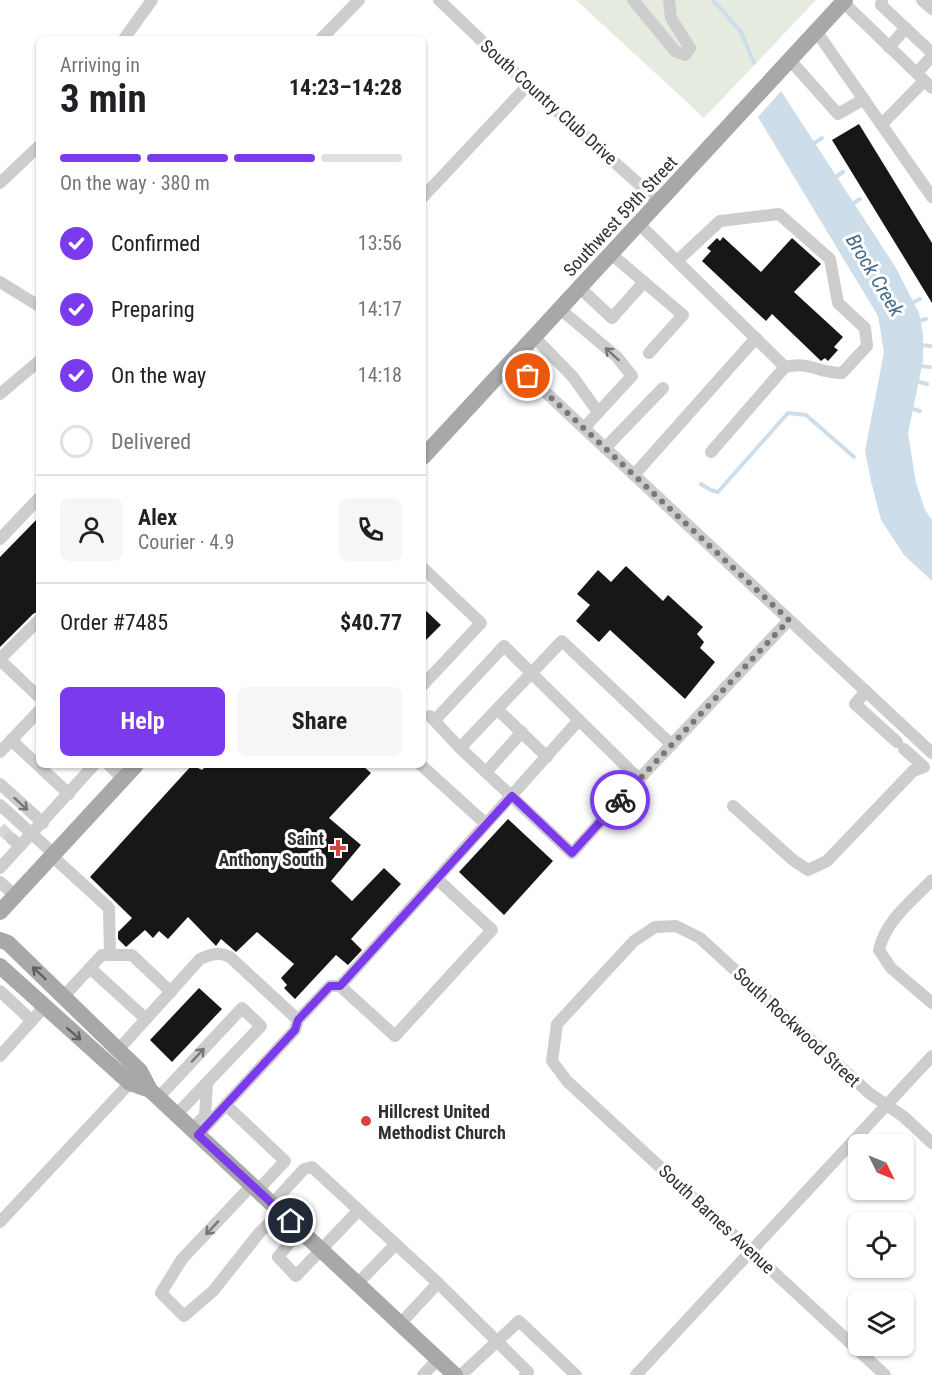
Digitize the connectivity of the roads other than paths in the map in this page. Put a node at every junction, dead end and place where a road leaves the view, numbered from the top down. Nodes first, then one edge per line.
1 (152, 0) edge
2 (359, 0) edge
3 (440, 0) edge
4 (633, 0) edge
5 (669, 0) edge
6 (882, 0) edge
7 (922, 0) edge
8 (844, 1) edge
9 (932, 9) edge
10 (671, 18) junction
11 (657, 27) junction
12 (906, 28) junction
13 (816, 32) junction
14 (126, 36) edge
15 (324, 36) edge
16 (889, 46) junction
17 (932, 54) edge
18 (790, 60) junction
19 (924, 81) edge
20 (528, 85) junction
21 (864, 99) junction
22 (882, 124) junction
23 (36, 149) edge
24 (0, 183) edge
25 (426, 194) edge
26 (932, 198) edge
27 (659, 202) junction
28 (639, 224) junction
29 (611, 254) junction
30 (677, 261) junction
31 (0, 282) edge
32 (644, 282) junction
33 (580, 288) junction
34 (36, 304) edge
35 (560, 309) junction
36 (534, 337) junction
37 (756, 338) junction
38 (649, 352) dead end
39 (512, 361) junction
40 (36, 364) edge
41 (785, 366) junction
42 (663, 388) dead end
43 (0, 394) edge
44 (598, 412) junction
45 (584, 428) junction
46 (605, 448) junction
47 (711, 452) dead end
48 (426, 454) edge
49 (634, 475) junction
50 (36, 501) edge
51 (0, 539) edge
52 (426, 571) edge
53 (789, 620) junction
54 (36, 623) edge
55 (0, 660) edge
56 (531, 674) junction
57 (426, 682) edge
58 (866, 691) junction
59 (36, 695) edge
60 (498, 710) junction
61 (36, 714) edge
62 (428, 717) edge
63 (579, 720) junction
64 (522, 732) junction
65 (11, 740) junction
66 (672, 745) junction
67 (460, 748) junction
68 (0, 752) edge
69 (546, 757) junction
70 (930, 759) edge
71 (36, 763) edge
72 (41, 768) edge
73 (91, 768) edge
74 (112, 768) edge
75 (133, 768) edge
76 (424, 768) edge
77 (486, 772) junction
78 (123, 779) junction
79 (639, 779) junction
80 (0, 784) edge
81 (69, 794) junction
82 (512, 796) junction
83 (0, 805) edge
84 (733, 806) dead end
85 (43, 823) junction
86 (486, 824) junction
87 (32, 834) junction
88 (53, 855) junction
89 (3, 859) edge
90 (437, 879) junction
91 (932, 880) edge
92 (0, 882) edge
93 (15, 896) junction
94 (0, 912) edge
95 (655, 927) joint
96 (0, 940) edge
97 (110, 955) junction
98 (90, 968) junction
99 (2, 973) edge
100 (340, 986) junction
101 (0, 991) edge
102 (171, 992) junction
103 (64, 996) junction
104 (932, 1003) edge
105 (44, 1007) junction
106 (146, 1020) junction
107 (298, 1020) junction
108 (32, 1021) junction
109 (118, 1050) junction
110 (0, 1056) edge
111 (932, 1056) edge
112 (130, 1083) junction
113 (207, 1083) junction
114 (154, 1094) junction
115 (226, 1105) junction
116 (886, 1106) junction
117 (176, 1115) junction
118 (195, 1132) junction
119 (932, 1143) edge
120 (255, 1188) junction
121 (277, 1208) junction
122 (358, 1211) junction
123 (0, 1222) edge
124 (300, 1230) junction
125 (396, 1244) junction
126 (322, 1251) junction
127 (752, 1251) junction
128 (438, 1283) junction
129 (357, 1284) junction
130 (400, 1324) junction
131 (497, 1341) junction
132 (438, 1359) junction
133 (423, 1375) edge
134 (455, 1375) edge
135 (461, 1375) edge
136 (525, 1375) edge
137 (576, 1375) edge
138 (636, 1375) edge
139 (885, 1375) edge

1 - 14 street
2 - 15 street
3 - 20 street, South Country Club Drive
4 - 11 street
5 - 10 street
6 - 12 street
7 - 9 street
8 - 13 main road, Southwest 59th Street
8 - 16 street
10 - 11 street
10 - 11 street
12 - 16 street
12 - 17 street
13 - 18 main road, Southwest 59th Street
13 - 21 street
16 - 19 street
17 - 19 street
18 - 21 street
18 - 27 main road, Southwest 59th Street
19 - 22 street
20 - 25 street
20 - 27 street, South Country Club Drive
21 - 22 street
22 - 26 street
23 - 24 street
27 - 28 main road, Southwest 59th Street
28 - 29 main road, Southwest 59th Street
28 - 30 street
29 - 32 street
29 - 33 main road, Southwest 59th Street
30 - 37 street
30 - 41 street
31 - 34 street
32 - 33 street
32 - 38 street
33 - 35 main road, Southwest 59th Street
35 - 36 main road, Southwest 59th Street
44 -> 35 street
36 - 39 main road, Southwest 59th Street
36 - 44 street
37 - 41 street
37 - 49 street
39 - 45 street
39 - 48 main road, Southwest 59th Street
40 - 43 street
41 - 47 street
42 - 46 street
44 - 45 street
45 - 46 street
46 - 49 street
49 - 53 street
50 - 51 street
52 - 57 street
53 - 58 street
53 - 66 street
54 - 55 street
55 - 59 street
56 - 60 street
56 - 62 street
56 - 63 street
56 - 66 street
58 - 70 street
58 - 70 street
60 - 64 street
60 - 67 street
61 - 65 street
62 - 67 street
63 - 69 street
63 - 79 street
64 - 69 street
64 - 77 street
65 - 68 street
65 - 71 street
66 - 79 street
67 - 77 street
69 - 82 street
70 - 84 street
72 - 81 street
73 - 81 street
74 - 78 street
75 - 78 main road
76 - 86 street
77 - 82 street
78 - 88 main road
79 - 82 street
80 -> 85 street
81 - 85 street
82 - 86 street
83 - 87 street
85 - 87 street
86 - 90 street
87 - 88 street
87 - 89 street
88 - 93 main road
88 - 97 street
90 - 100 street
90 - 100 street
91 - 104 street
92 - 93 street
93 - 94 main road
95 - 116 street, South Rockwood Street
95 - 127 street, South Barnes Avenue
103 -> 96 main road
97 - 98 street
97 - 102 street
98 - 103 street
98 - 106 street
99 - 105 main road
100 - 107 street
101 - 108 street
102 - 106 street
102 - 107 street
103 - 109 main road
105 - 108 street
105 -> 112 main road
106 - 109 street
107 - 115 street
108 - 110 street
109 - 114 main road
111 - 116 street
112 - 114 main road
112 - 123 street
114 -> 113 street
113 - 117 street
113 - 118 street
114 - 117 main road
115 - 118 street
115 - 120 street
116 - 119 street, South Rockwood Street
116 - 127 street
117 - 118 main road
118 - 120 main road
120 - 121 main road
120 -> 121 street
121 - 122 street
121 - 124 main road
122 - 125 street
122 - 126 street
124 - 126 main road
124 - 126 street
125 - 128 street
125 - 129 street
126 - 129 main road
127 - 138 street
127 - 139 street, South Barnes Avenue
128 - 130 street
128 - 131 street
129 - 130 main road
130 - 132 main road
131 - 135 street
131 - 136 street
131 - 137 street
132 - 133 street
132 - 134 main road

